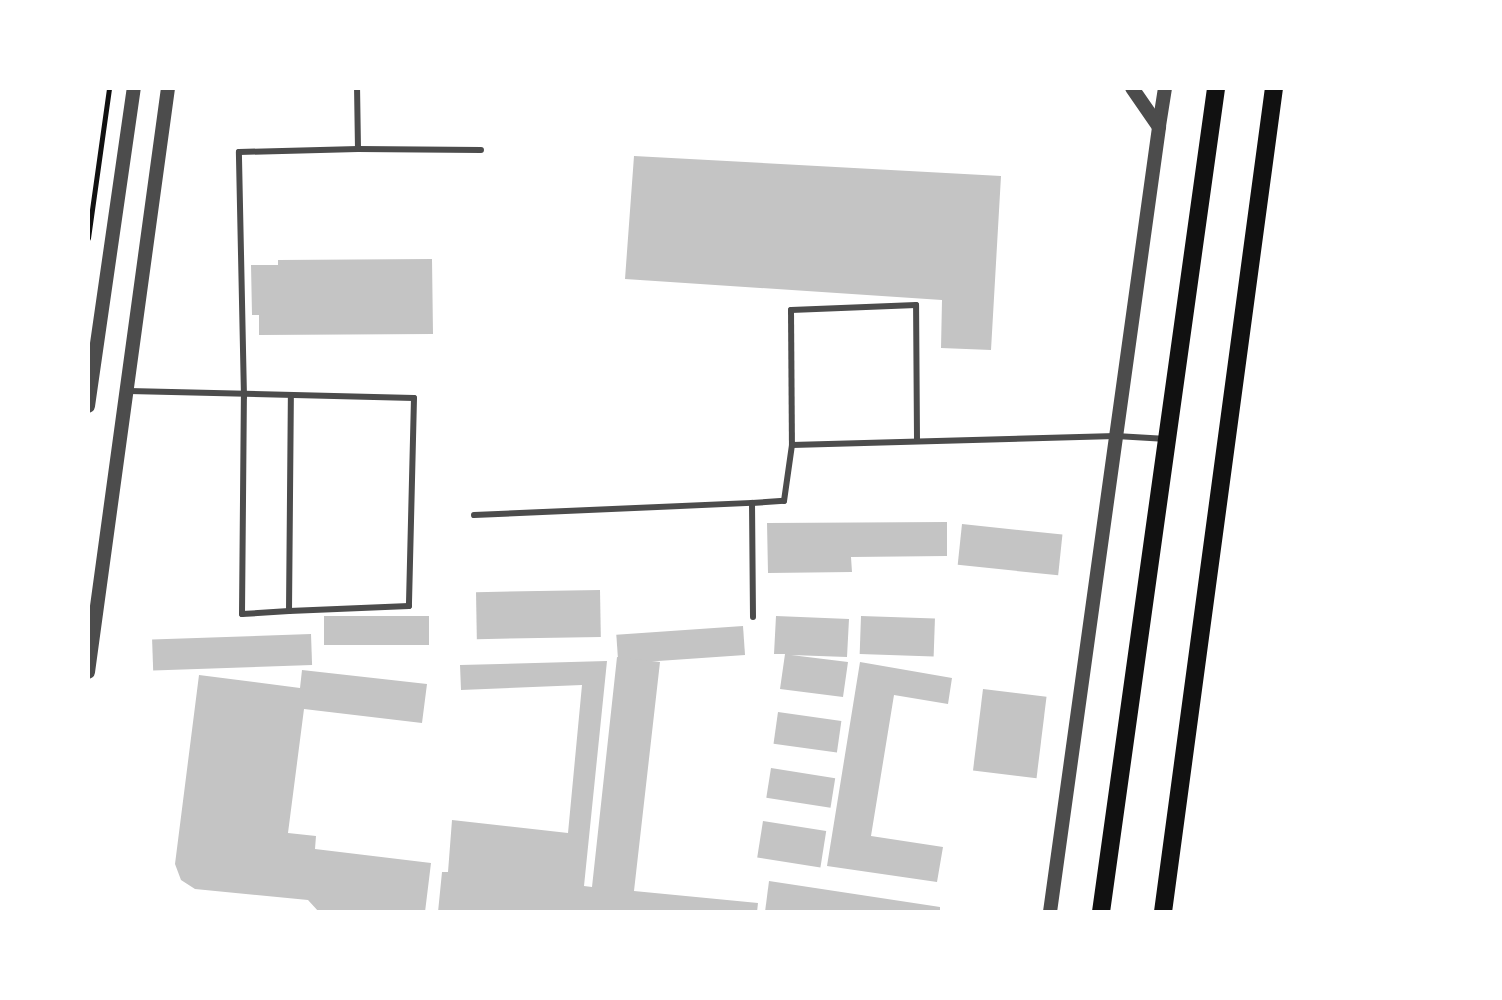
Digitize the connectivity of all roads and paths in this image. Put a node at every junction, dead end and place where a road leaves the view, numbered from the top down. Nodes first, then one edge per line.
1 (108, 88) edge
2 (134, 88) edge
3 (168, 88) edge
4 (358, 88) edge
5 (1132, 88) edge
6 (1165, 88) edge
7 (1216, 88) edge
8 (1274, 88) edge
9 (1158, 127) junction
10 (358, 149) junction
11 (481, 150) dead end
12 (88, 238) edge
13 (93, 336) edge
14 (128, 391) junction
15 (244, 397) junction
16 (291, 398) junction
17 (88, 406) edge
18 (1116, 436) junction
19 (917, 439) junction
20 (1170, 439) junction
21 (792, 445) junction
22 (752, 503) junction
23 (474, 515) dead end
24 (290, 611) junction
25 (753, 617) dead end
26 (88, 672) edge
27 (1050, 912) edge
28 (1101, 912) edge
29 (1163, 912) edge

1 - 12 path
2 - 13 street
3 - 14 street
4 - 10 lane
5 - 9 street
6 - 9 street
7 - 20 main road
8 - 29 main road
9 - 18 street
10 - 11 lane
10 - 15 lane
13 - 17 street
14 - 15 lane
14 - 26 street
15 - 16 lane
15 - 24 lane
16 - 24 lane
16 - 24 lane
18 - 19 lane
18 - 20 lane
18 - 27 street
19 - 21 lane
19 - 21 lane
20 - 28 main road
21 - 22 lane
22 - 23 lane
22 - 25 lane

